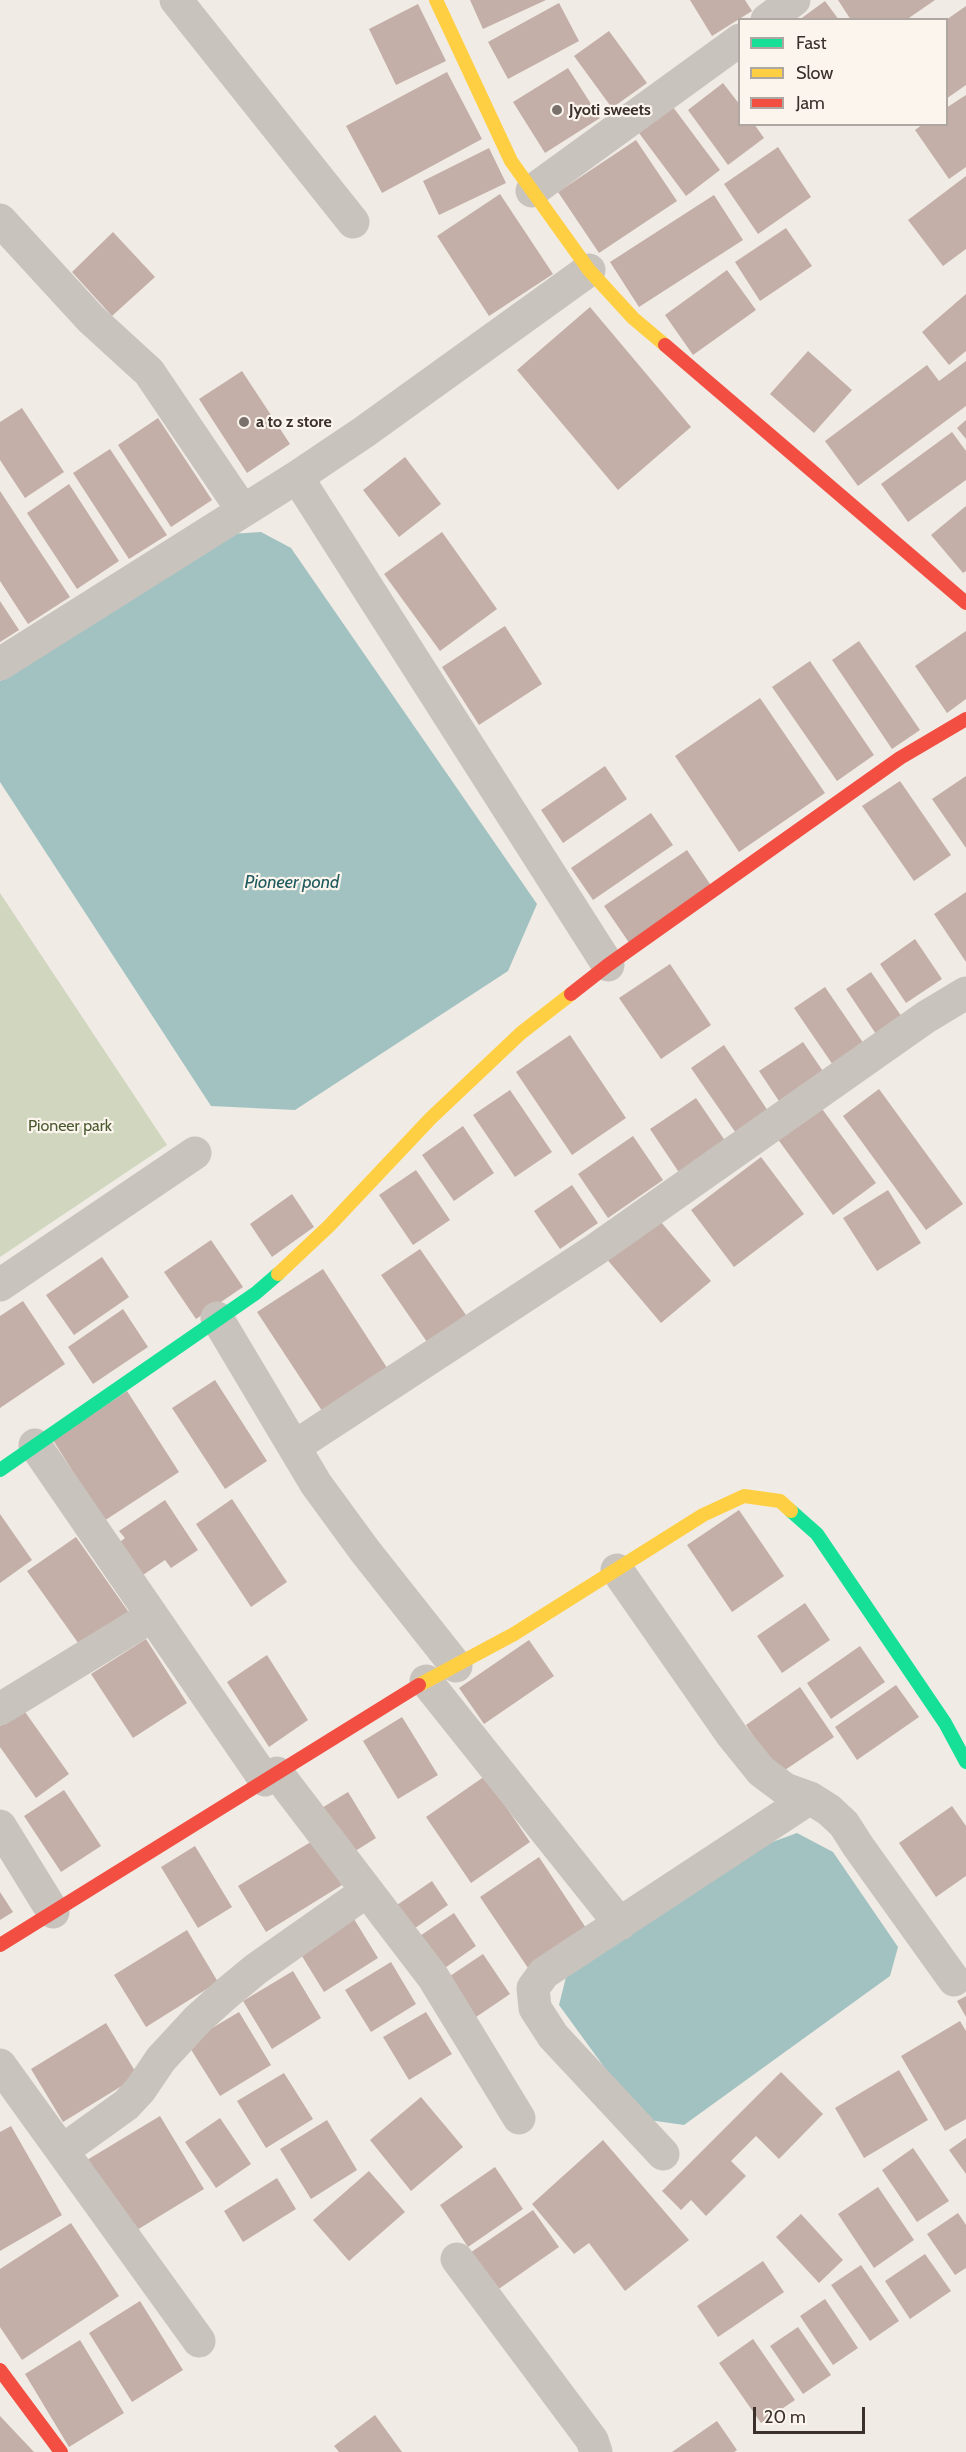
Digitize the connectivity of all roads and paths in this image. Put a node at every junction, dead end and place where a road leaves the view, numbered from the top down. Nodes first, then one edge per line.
1 (176, 0) edge
2 (436, 0) edge
3 (794, 0) edge
4 (770, 18) edge
5 (738, 41) edge
6 (532, 191) junction
7 (0, 220) edge
8 (353, 222) dead end
9 (589, 270) junction
10 (297, 477) junction
11 (243, 511) junction
12 (966, 603) edge
13 (0, 664) edge
14 (966, 719) edge
15 (608, 965) junction
16 (966, 993) edge
17 (195, 1153) dead end
18 (0, 1285) edge
19 (217, 1318) junction
20 (35, 1445) junction
21 (294, 1447) junction
22 (0, 1470) edge
23 (617, 1570) junction
24 (152, 1616) junction
25 (456, 1666) junction
26 (426, 1681) junction
27 (0, 1709) edge
28 (966, 1762) edge
29 (271, 1777) junction
30 (810, 1798) junction
31 (0, 1826) edge
32 (367, 1891) junction
33 (53, 1912) junction
34 (620, 1924) junction
35 (0, 1945) edge
36 (954, 1980) dead end
37 (0, 2065) edge
38 (519, 2118) dead end
39 (62, 2151) junction
40 (663, 2154) dead end
41 (456, 2259) dead end
42 (199, 2341) dead end
43 (0, 2370) edge
44 (61, 2452) edge
45 (596, 2452) edge

1 - 8 street
2 - 6 street
3 - 4 street
5 - 6 street
6 - 9 street
7 - 11 street
9 - 10 street
9 - 12 street
10 - 11 street
10 - 15 street
11 - 13 street
14 - 15 street
15 - 19 street
16 - 21 street
17 - 18 street
19 - 20 street
19 - 21 street
20 - 22 street
20 - 24 street
21 - 25 street
23 - 25 street
23 - 28 street
23 - 30 street
24 - 27 street
24 - 29 street
25 - 26 street
26 - 29 street
26 - 34 street
29 - 32 street
29 - 33 street
30 - 34 street
30 - 36 street
31 - 33 street
32 - 38 street
32 - 39 street
33 - 35 street
34 - 40 street
37 - 39 street
39 - 42 street
41 - 45 street
43 - 44 street

